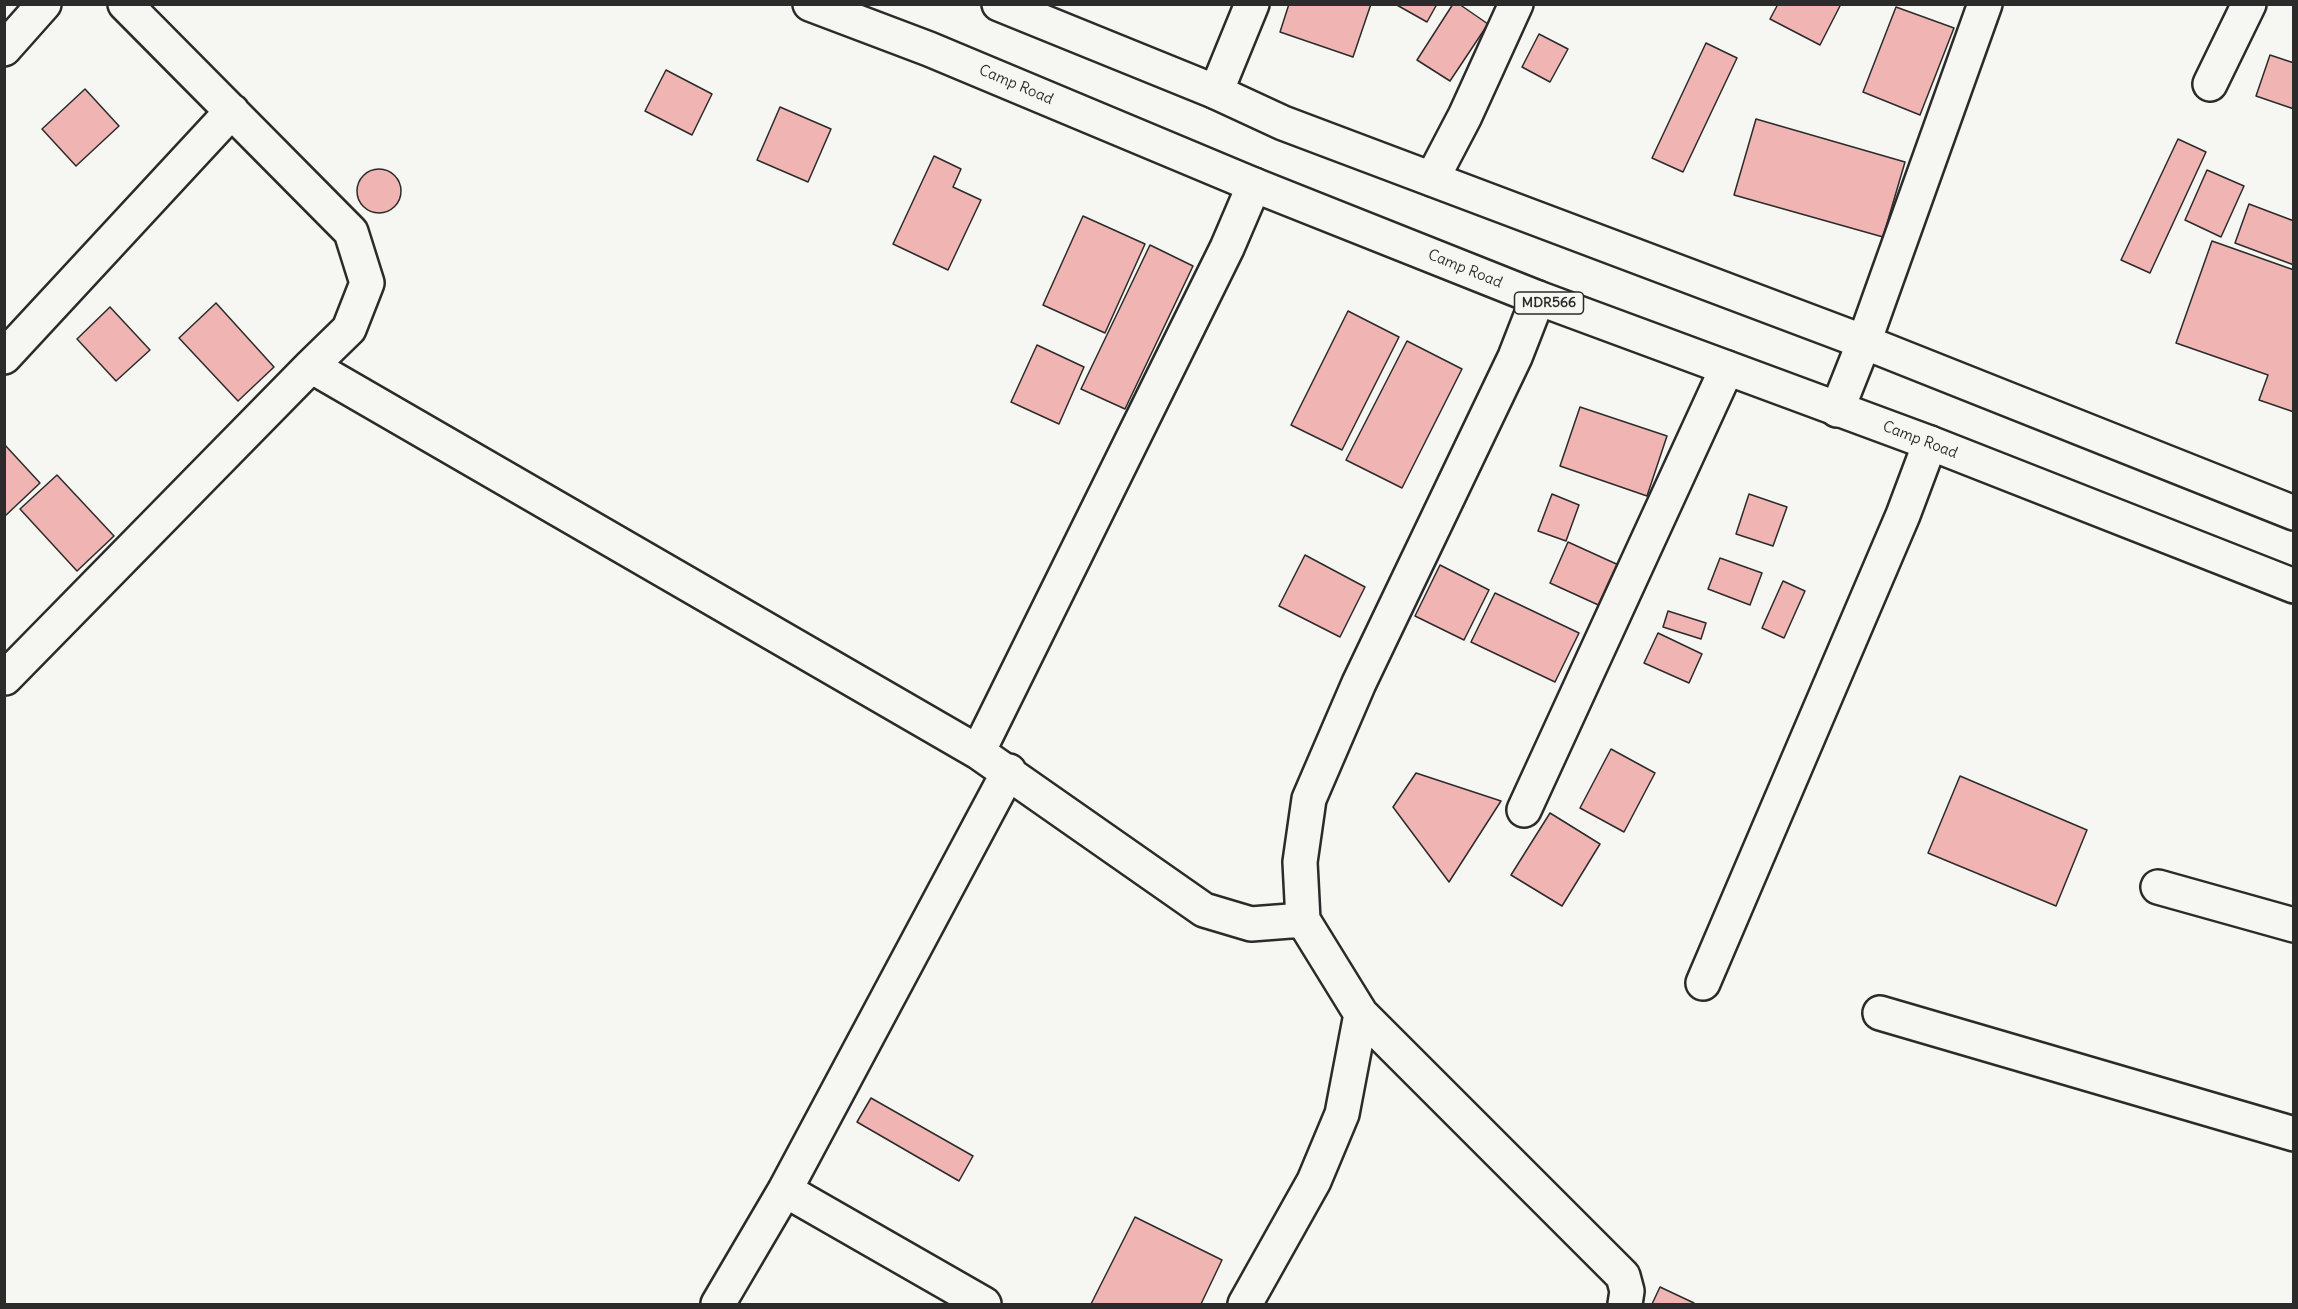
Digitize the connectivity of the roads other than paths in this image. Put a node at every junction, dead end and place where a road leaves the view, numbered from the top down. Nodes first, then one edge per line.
1 (44, 4) edge
2 (125, 4) edge
3 (810, 4) edge
4 (999, 4) edge
5 (1252, 4) edge
6 (1516, 4) edge
7 (1985, 4) edge
8 (2249, 4) edge
9 (4, 49) edge
10 (2210, 84) dead end
11 (1216, 92) junction
12 (231, 111) junction
13 (1432, 179) junction
14 (1254, 185) junction
15 (1538, 298) junction
16 (1864, 342) junction
17 (4, 357) edge
18 (311, 366) junction
19 (1727, 368) junction
20 (1837, 410) junction
21 (1930, 444) junction
22 (2294, 513) edge
23 (2294, 586) edge
24 (5, 678) edge
25 (978, 752) junction
26 (1009, 771) junction
27 (1524, 810) dead end
28 (2158, 887) dead end
29 (1303, 920) junction
30 (2294, 925) edge
31 (1703, 983) dead end
32 (1880, 1012) dead end
33 (1361, 1014) junction
34 (2294, 1134) edge
35 (785, 1190) junction
36 (718, 1305) edge
37 (984, 1305) edge
38 (1245, 1305) edge
39 (1625, 1305) edge

1 - 9 street
2 - 12 street
3 - 14 street, Camp Road / MDR566
4 - 11 street
5 - 11 street
6 - 13 street
7 - 16 street
8 - 10 street
11 - 13 street
12 - 17 street
12 - 18 street
13 - 16 street
14 - 15 street, Camp Road / MDR566
14 - 25 street
15 - 19 street, Camp Road / MDR566
15 - 29 street
16 - 20 street
16 - 22 street
18 - 24 street
18 - 25 street
19 - 20 street, Camp Road / MDR566
19 - 27 street
20 - 21 street, Camp Road / MDR566
21 - 23 street, Camp Road / MDR566
21 - 31 street
25 - 26 street
26 - 29 street
26 - 35 street
28 - 30 street
29 - 33 street
32 - 34 street
33 - 38 street
33 - 39 street
35 - 36 street
35 - 37 street

